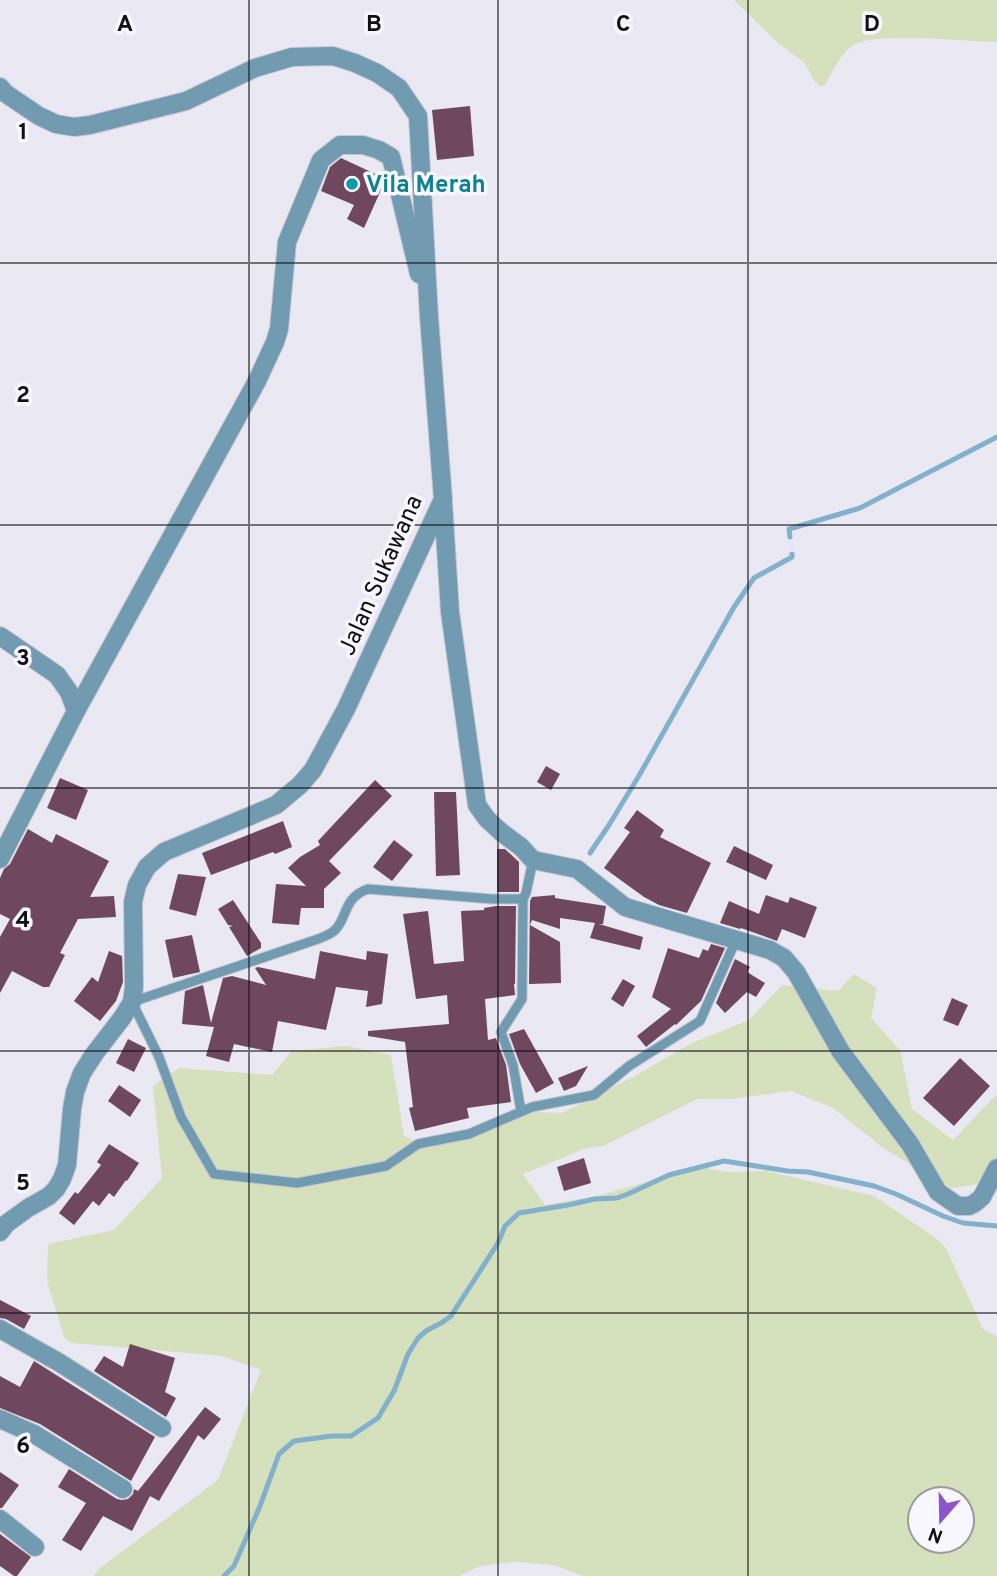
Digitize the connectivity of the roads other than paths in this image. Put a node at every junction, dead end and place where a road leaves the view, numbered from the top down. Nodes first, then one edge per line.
1 (0, 87) edge
2 (429, 317) junction
3 (443, 499) junction
4 (0, 636) edge
5 (76, 711) junction
6 (0, 859) edge
7 (533, 860) junction
8 (523, 899) junction
9 (736, 940) junction
10 (132, 1002) junction
11 (521, 1111) junction
12 (997, 1168) edge
13 (0, 1232) edge
14 (0, 1329) edge
15 (0, 1419) edge
16 (162, 1428) dead end
17 (123, 1489) dead end
18 (0, 1519) edge
19 (35, 1547) dead end

1 - 2 street, Jalan Sukawana
2 - 3 street, Jalan Sukawana
2 - 5 street
3 - 7 street
3 - 10 street, Jalan Sukawana
4 - 5 street
5 - 6 street
7 - 8 lane
7 - 9 street
8 - 10 lane
8 - 11 lane
9 - 11 lane
9 - 12 street
10 - 11 lane
10 - 13 street
14 - 16 street
15 - 17 street
18 - 19 street

